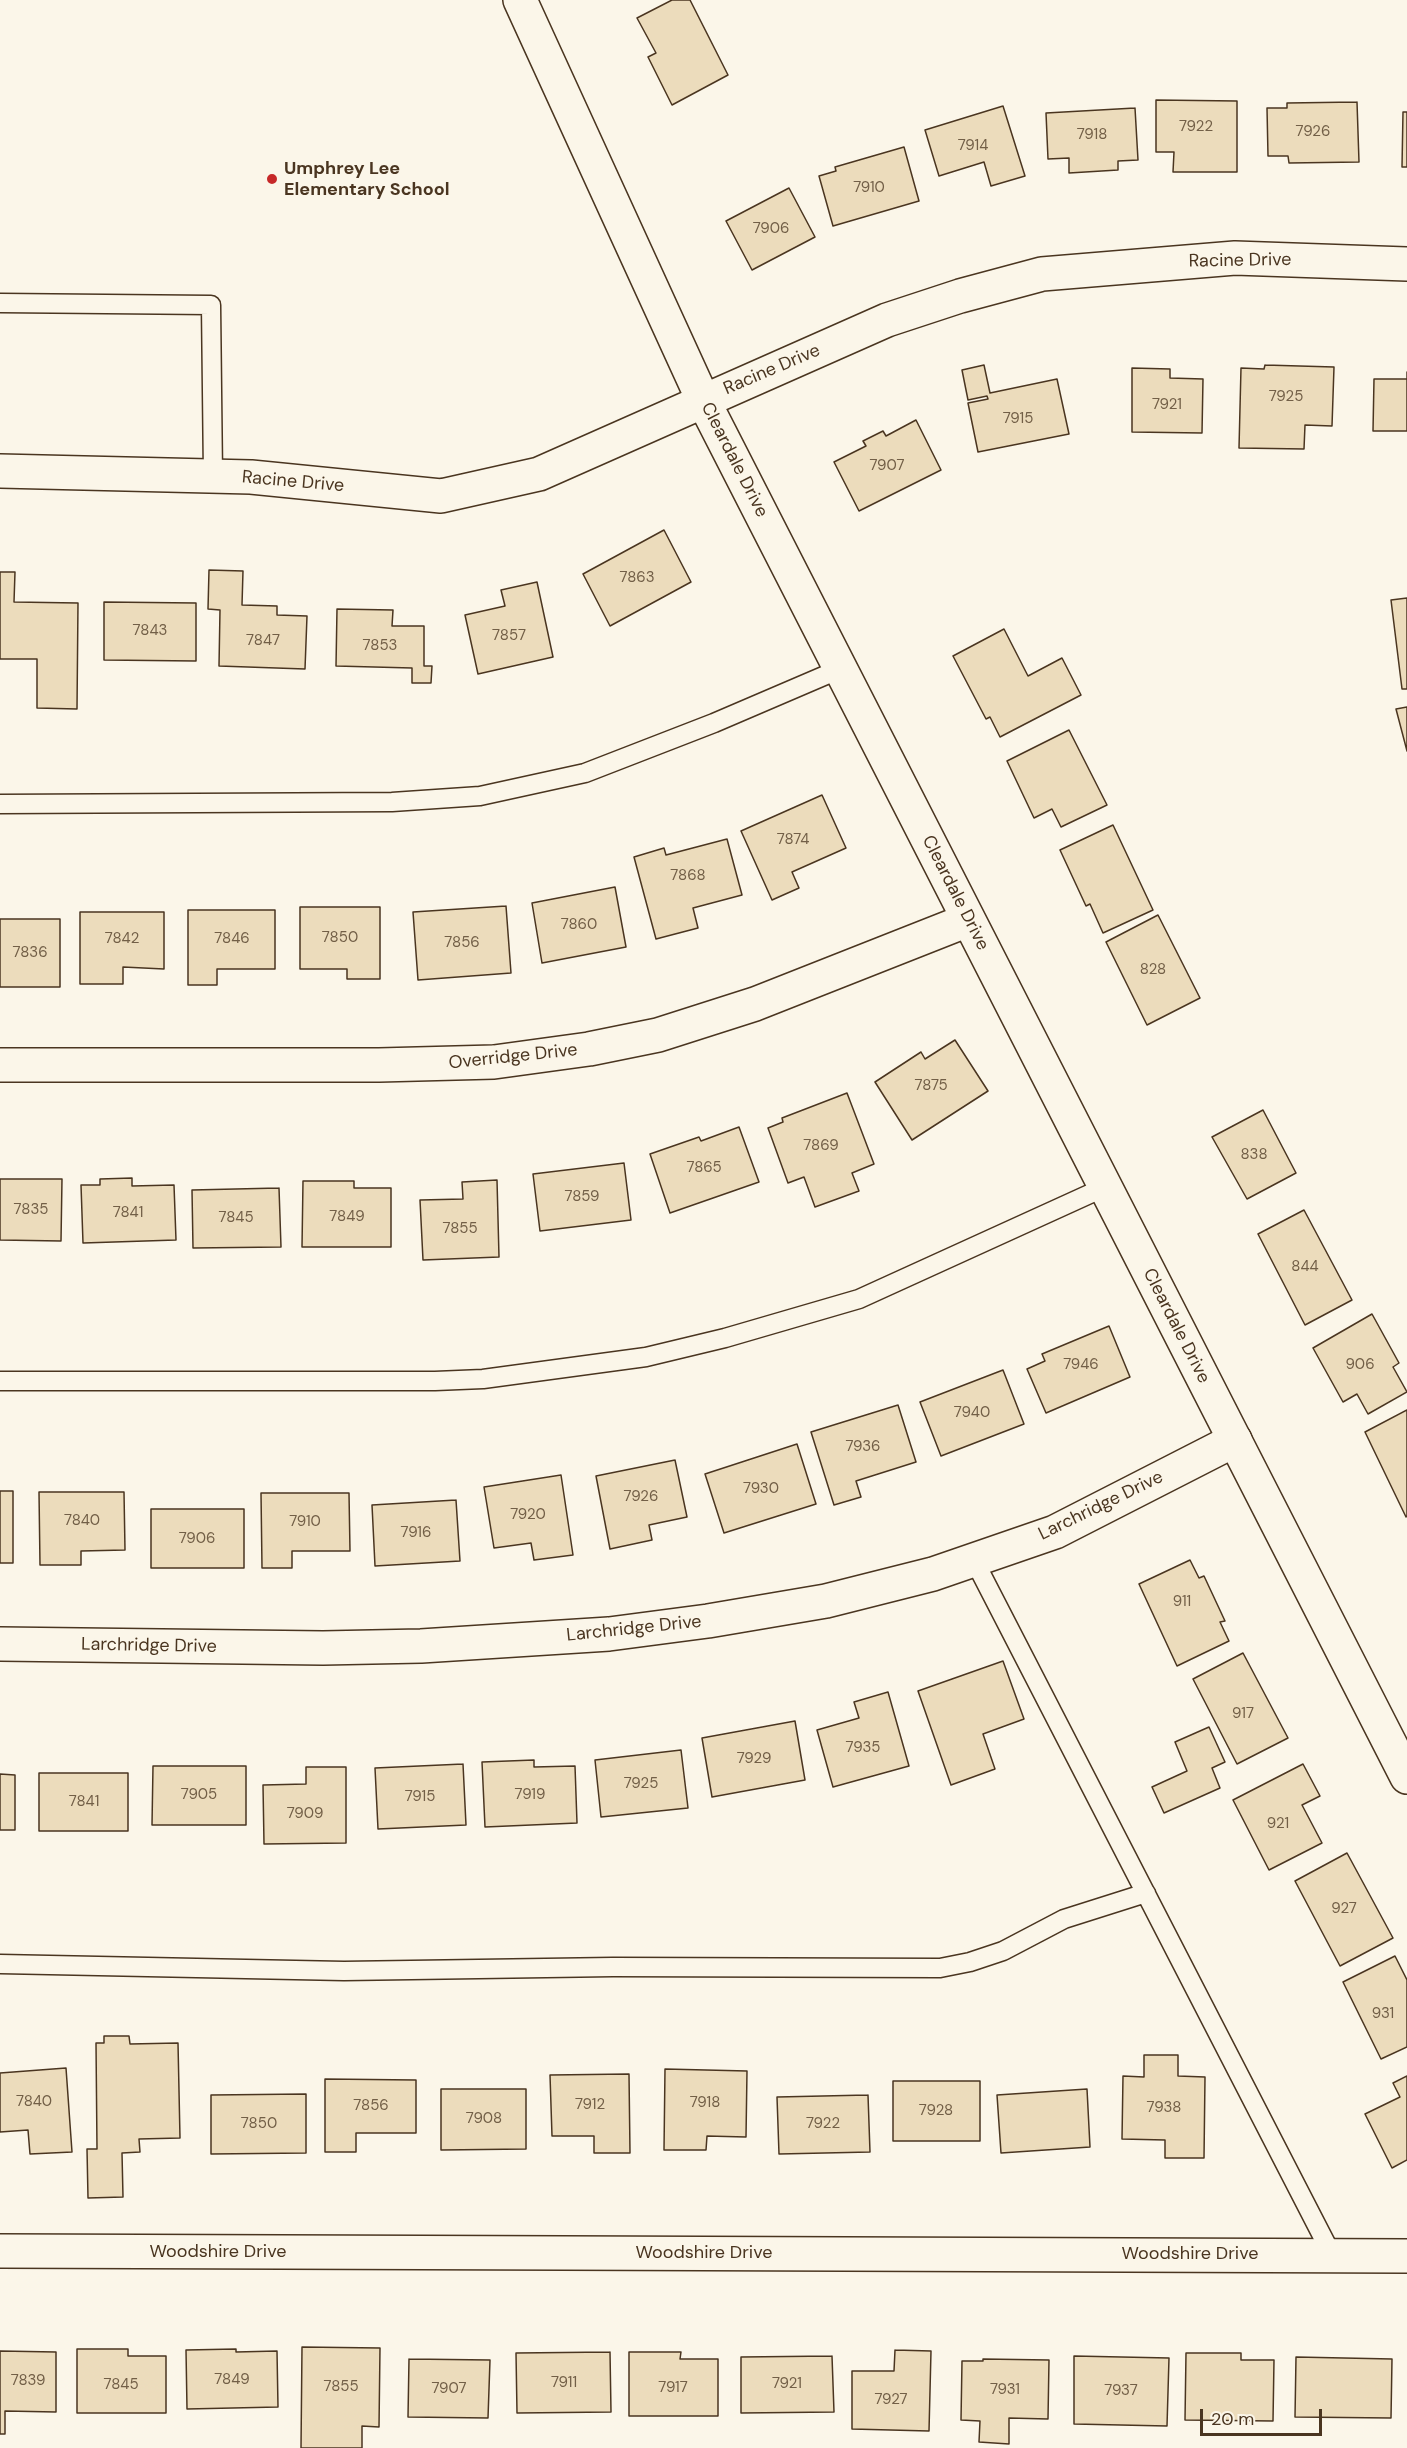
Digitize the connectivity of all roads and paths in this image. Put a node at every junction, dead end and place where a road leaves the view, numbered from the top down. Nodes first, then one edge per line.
1 (520, 0) edge
2 (1407, 264) edge
3 (0, 303) edge
4 (703, 400) junction
5 (0, 471) edge
6 (213, 476) junction
7 (840, 669) junction
8 (0, 804) edge
9 (968, 920) junction
10 (0, 1065) edge
11 (1105, 1187) junction
12 (0, 1381) edge
13 (1235, 1440) junction
14 (974, 1560) junction
15 (0, 1644) edge
16 (1407, 1777) edge
17 (1146, 1893) junction
18 (0, 1964) edge
19 (0, 2251) edge
20 (1332, 2255) junction
21 (1407, 2256) edge

1 - 4 street, Cleardale Drive
2 - 4 street, Racine Drive
3 - 6 lane
4 - 6 street, Racine Drive
4 - 7 street, Cleardale Drive
5 - 6 street, Racine Drive
7 - 8 lane
7 - 9 street, Cleardale Drive
9 - 10 street, Overridge Drive
9 - 11 street, Cleardale Drive
11 - 12 lane
11 - 13 street, Cleardale Drive
13 - 14 street, Larchridge Drive
13 - 16 street, Cleardale Drive
14 - 15 street, Larchridge Drive
14 - 17 lane
17 - 18 lane
17 - 20 lane
19 - 20 street, Woodshire Drive
20 - 21 street, Woodshire Drive

